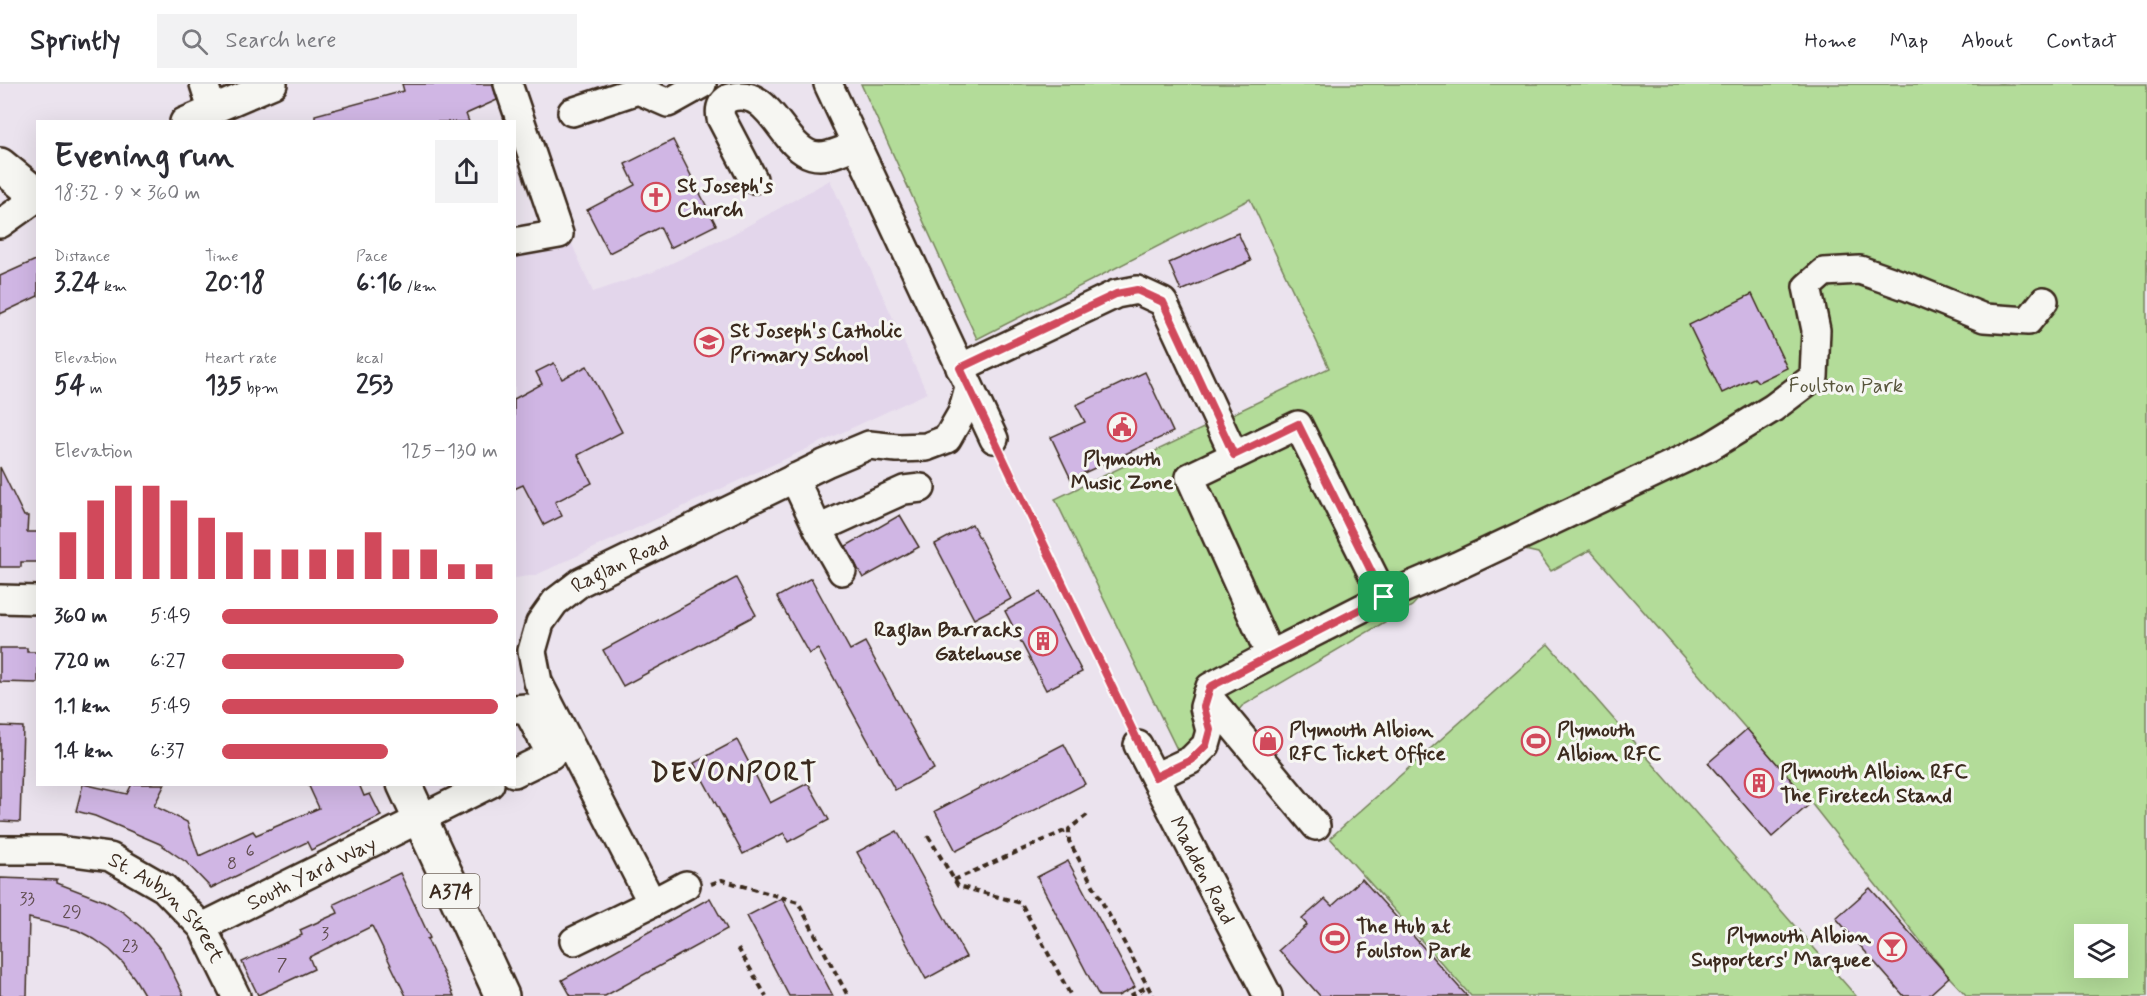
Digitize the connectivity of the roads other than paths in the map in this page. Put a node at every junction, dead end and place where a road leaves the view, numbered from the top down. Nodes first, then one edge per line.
1 (273, 84) edge
2 (508, 84) edge
3 (702, 84) edge
4 (828, 84) edge
5 (208, 97) edge
6 (572, 112) dead end
7 (186, 120) edge
8 (856, 145) junction
9 (0, 165) edge
10 (753, 179) dead end
11 (36, 194) edge
12 (36, 197) edge
13 (0, 224) edge
14 (516, 242) edge
15 (2044, 301) dead end
16 (965, 378) junction
17 (994, 439) road end
18 (1234, 455) junction
19 (794, 478) junction
20 (921, 488) dead end
21 (819, 529) junction
22 (842, 571) dead end
23 (1384, 597) junction
24 (0, 599) edge
25 (36, 600) edge
26 (1270, 655) junction
27 (1207, 695) junction
28 (516, 709) edge
29 (1138, 745) road end
30 (516, 771) edge
31 (1155, 777) junction
32 (405, 786) edge
33 (486, 786) edge
34 (419, 819) junction
35 (1316, 826) dead end
36 (0, 850) edge
37 (686, 885) road end
38 (652, 903) junction
39 (202, 927) junction
40 (574, 941) dead end
41 (236, 996) edge
42 (502, 996) edge
43 (1268, 996) edge

1 - 5 street
2 - 14 street
3 - 6 street
4 - 8 street
5 - 7 street
8 - 10 street
8 - 16 street
9 - 11 main road
12 - 13 street
15 - 23 street
16 - 17 street
16 - 18 street
16 - 19 street, Raglan Road
18 - 23 street
18 - 26 street
19 - 21 street
19 - 38 street, Raglan Road
20 - 21 street
21 - 22 street
23 - 26 street
24 - 25 street
26 - 27 street
27 - 31 street
27 - 35 street
28 - 30 street
29 - 31 street, Madden Road
31 - 43 street, Madden Road
32 - 34 main road, A374
33 - 34 street, South Yard Way
34 - 39 street, South Yard Way
34 - 42 main road, A374
36 - 39 street, St. Aubyn Street
37 - 38 street
38 - 40 street
39 - 41 street, St. Aubyn Street

